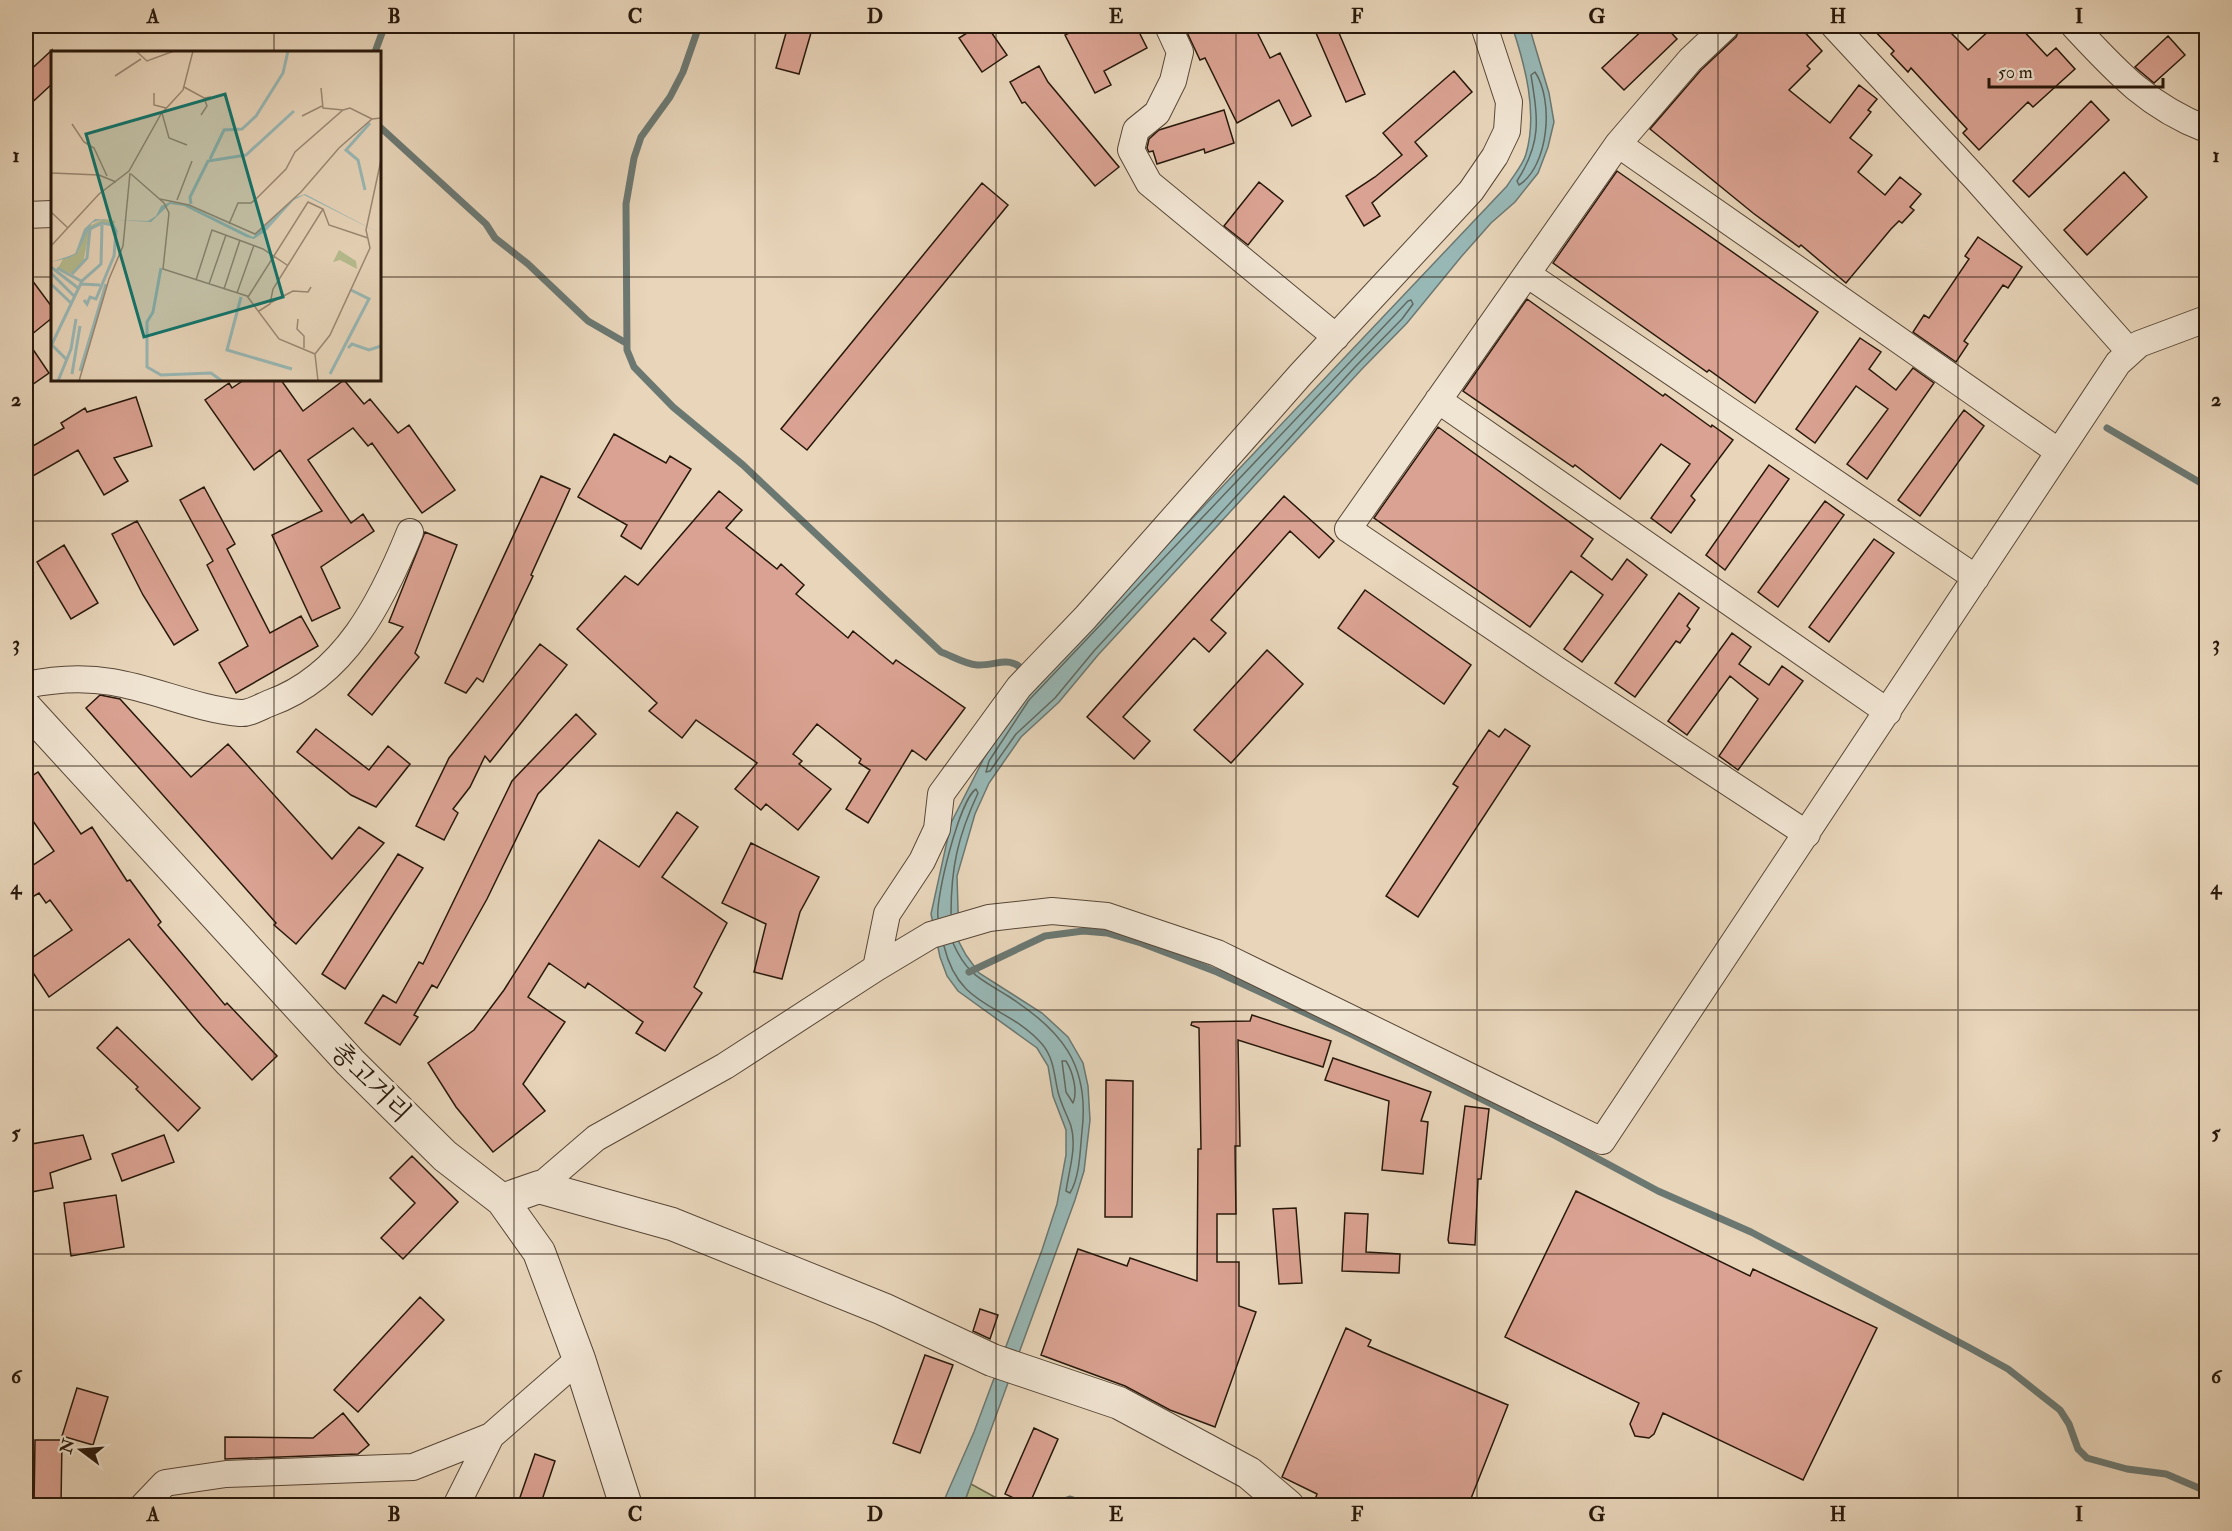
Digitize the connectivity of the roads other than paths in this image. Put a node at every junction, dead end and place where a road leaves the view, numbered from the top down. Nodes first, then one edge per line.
1 (1168, 26) edge
2 (1484, 26) edge
3 (1726, 26) edge
4 (1833, 26) edge
5 (2074, 26) edge
6 (2206, 129) edge
7 (1618, 144) junction
8 (51, 214) edge
9 (26, 215) edge
10 (1527, 274) junction
11 (2206, 319) edge
12 (1336, 337) junction
13 (2130, 352) junction
14 (1438, 400) junction
15 (2059, 452) junction
16 (410, 532) dead end
17 (1976, 578) junction
18 (26, 685) edge
19 (26, 708) edge
20 (1888, 712) junction
21 (1807, 834) junction
22 (876, 968) junction
23 (539, 1186) junction
24 (502, 1200) junction
25 (579, 1359) junction
26 (491, 1436) junction
27 (144, 1506) edge
28 (456, 1506) edge
29 (626, 1506) edge
30 (1288, 1506) edge

1 - 12 street
2 - 12 street
3 - 7 street
4 - 13 street
5 - 6 street
7 - 10 street
7 - 15 street
8 - 9 street
10 - 14 street
10 - 17 street
11 - 13 street
12 - 22 street
13 - 15 street
14 - 20 street
14 - 21 street
15 - 17 street
16 - 18 street
17 - 20 street
19 - 24 street, 총고거리
20 - 21 street
21 - 22 street
22 - 23 street
23 - 24 street
23 - 30 street
24 - 25 street, 총고거리
25 - 26 street
25 - 29 street, 총고거리
26 - 27 street
26 - 28 street

